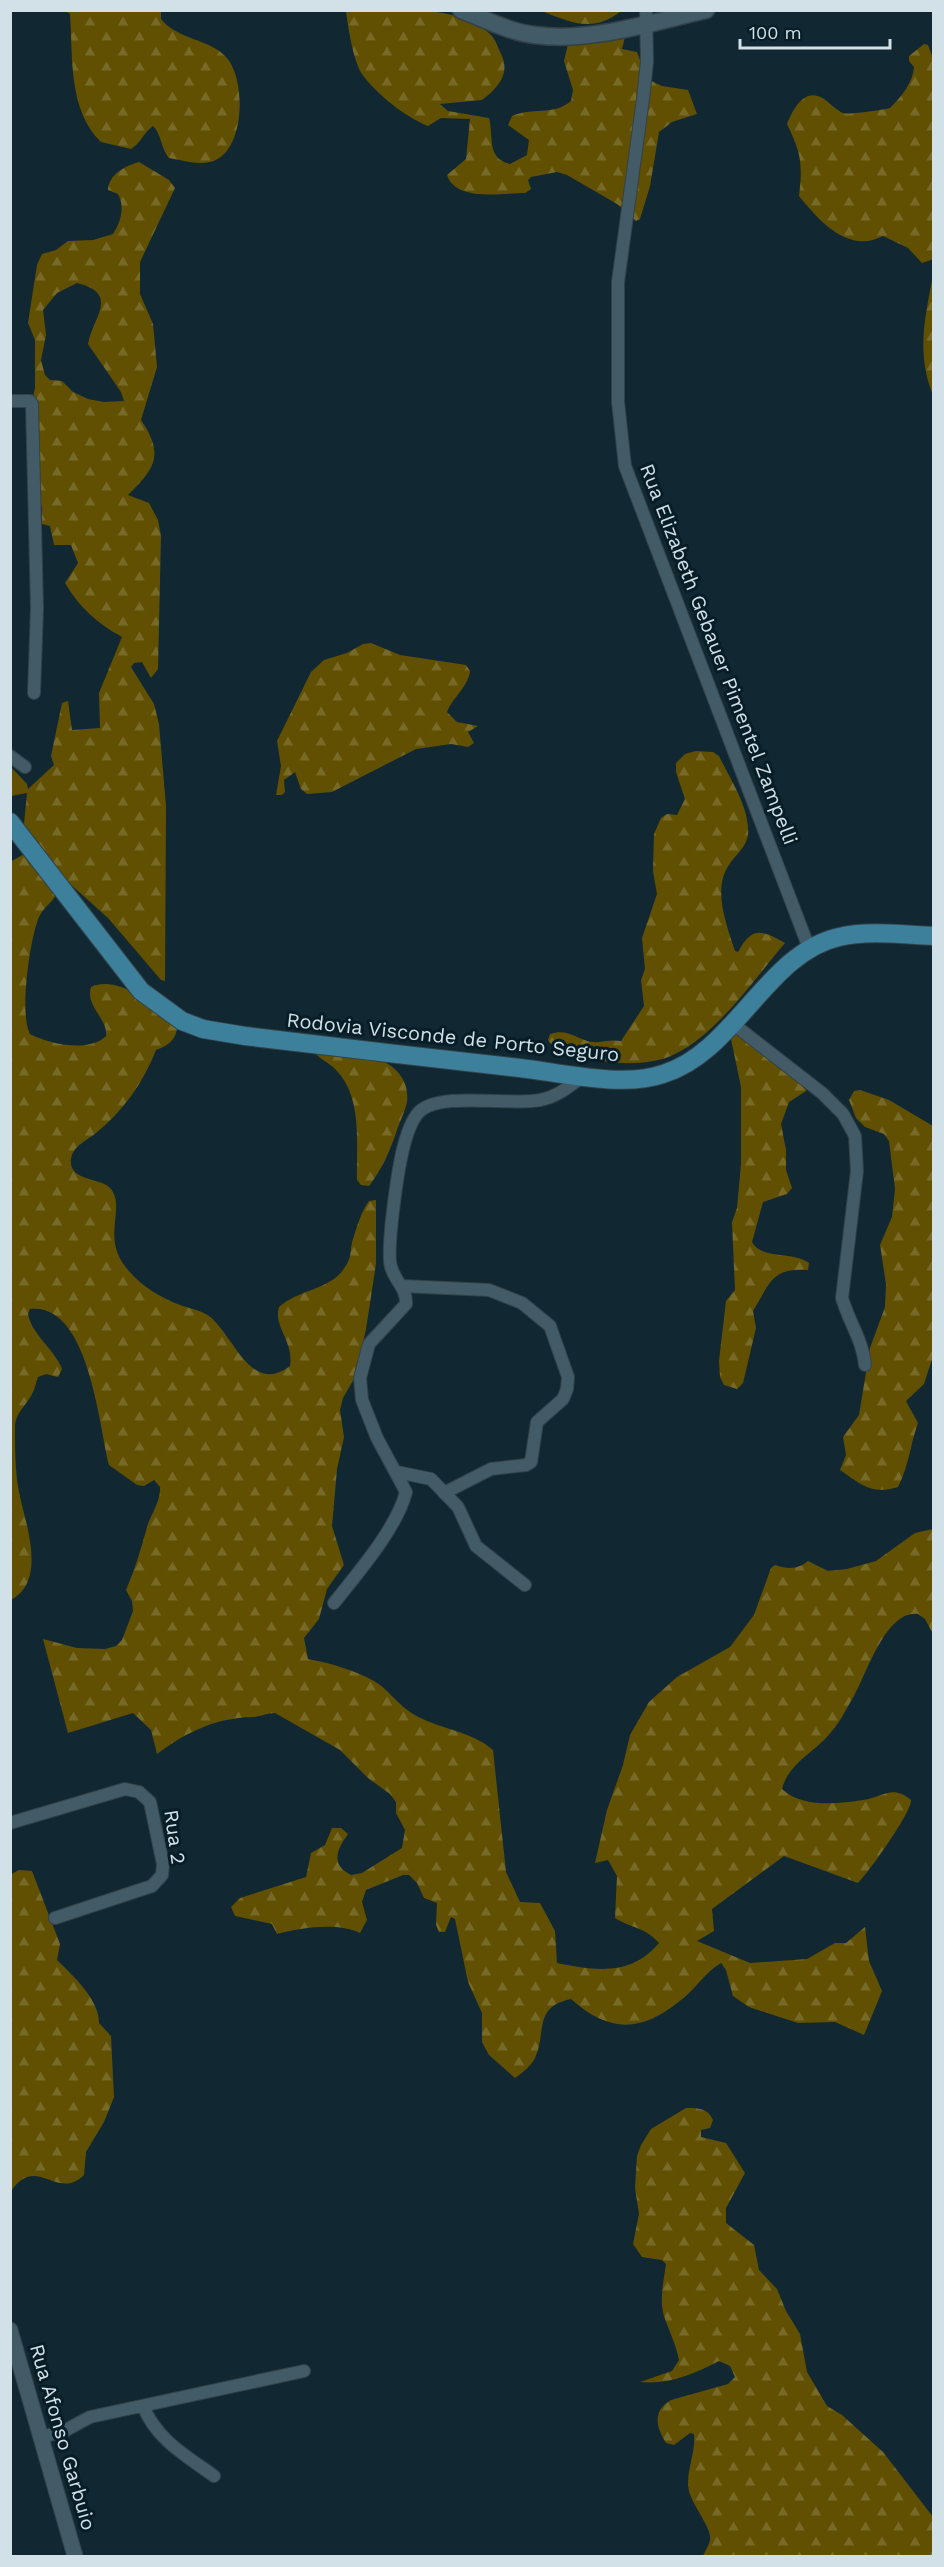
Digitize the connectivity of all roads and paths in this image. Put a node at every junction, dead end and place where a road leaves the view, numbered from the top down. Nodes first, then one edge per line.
1 (461, 10) edge
2 (706, 10) edge
3 (647, 17) edge
4 (10, 401) edge
5 (34, 693) dead end
6 (10, 756) edge
7 (25, 767) dead end
8 (10, 822) edge
9 (933, 936) edge
10 (809, 948) junction
11 (732, 1023) junction
12 (584, 1076) junction
13 (402, 1286) junction
14 (865, 1365) dead end
15 (397, 1472) junction
16 (444, 1492) junction
17 (525, 1586) dead end
18 (334, 1604) dead end
19 (10, 1823) edge
20 (55, 1918) dead end
21 (10, 2330) edge
22 (304, 2371) dead end
23 (143, 2406) junction
24 (43, 2437) junction
25 (214, 2476) dead end
26 (75, 2556) edge

1 - 3 main road
2 - 3 main road
3 - 10 street, Rua Elizabeth Gebauer Pimentel Zampelli
4 - 5 street
6 - 7 street
8 - 12 main road, Rodovia Visconde de Porto Seguro
9 - 10 main road, Rodovia Visconde de Porto Seguro
10 - 11 main road, Rodovia Visconde de Porto Seguro
11 - 12 main road, Rodovia Visconde de Porto Seguro
11 - 14 street
12 - 13 street
13 - 15 street
13 - 16 street
15 - 16 street
15 - 18 street
16 - 17 street
19 - 20 street, Rua 2
21 - 24 street, Rua Afonso Garbuio
22 - 23 street
23 - 24 street
23 - 25 street
24 - 26 street, Rua Afonso Garbuio

